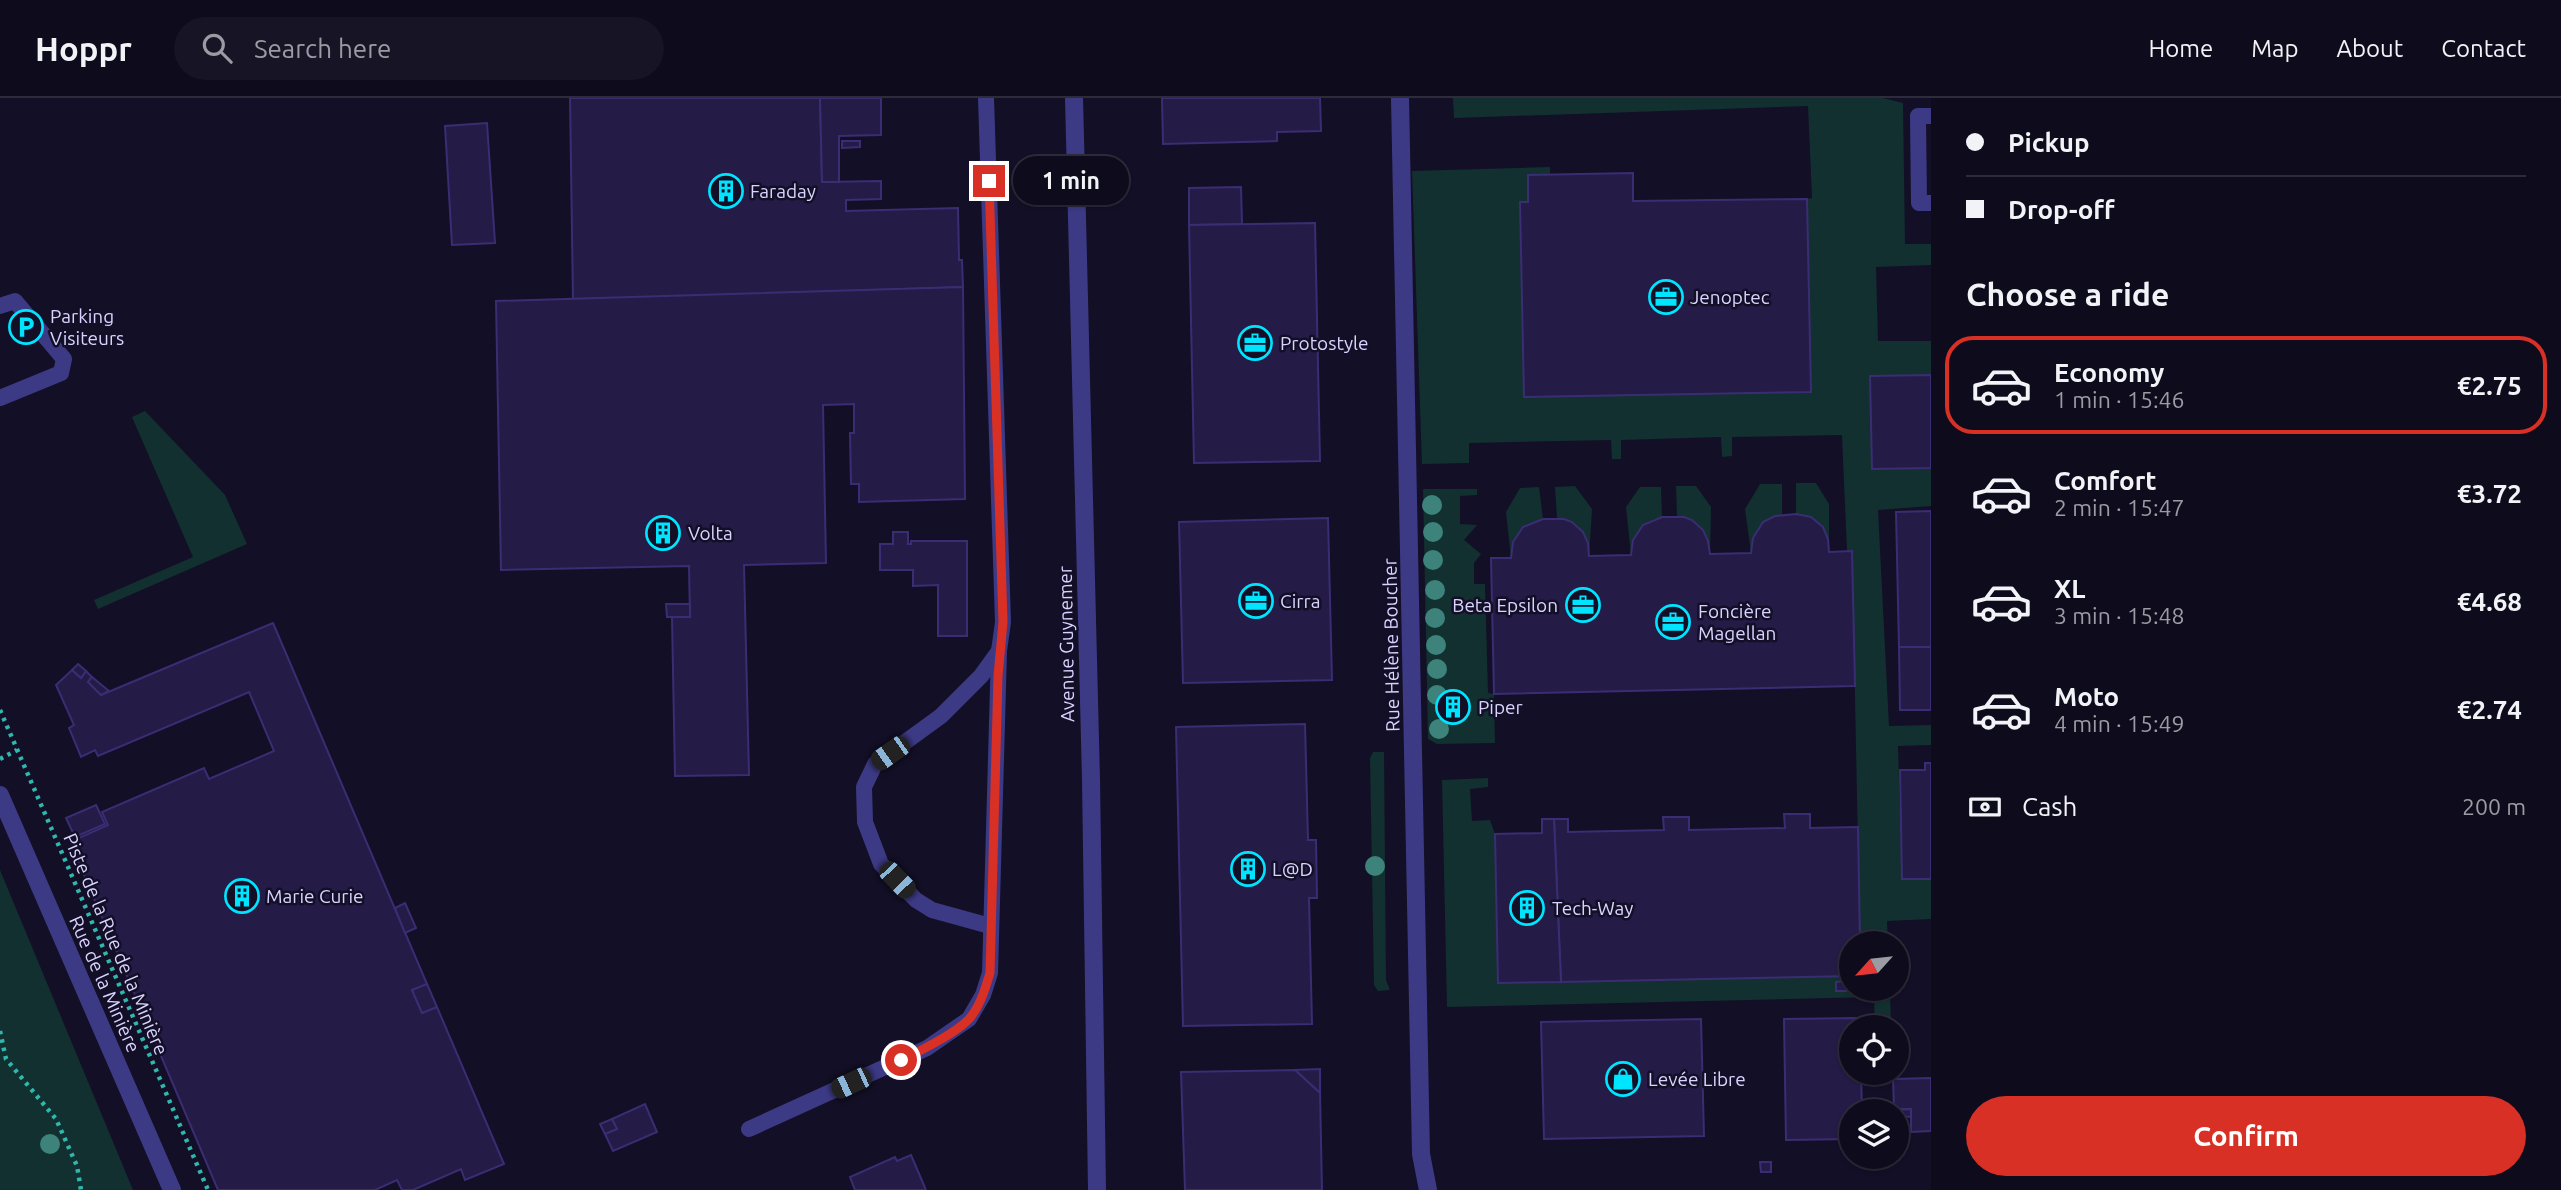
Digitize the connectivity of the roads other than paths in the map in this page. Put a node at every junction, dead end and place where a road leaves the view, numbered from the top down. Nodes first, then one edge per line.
1 (986, 98) edge
2 (1074, 98) edge
3 (1400, 98) edge
4 (1931, 116) edge
5 (1931, 203) edge
6 (0, 306) edge
7 (0, 398) edge
8 (999, 651) junction
9 (0, 795) edge
10 (990, 926) junction
11 (750, 1129) dead end
12 (172, 1190) edge
13 (1097, 1190) edge
14 (1428, 1190) edge

1 - 8 lane
2 - 13 street, Avenue Guynemer
3 - 14 street, Rue Hélène Boucher
4 - 5 lane
6 - 7 lane
8 - 10 lane
8 - 10 lane
9 - 12 street, Rue de la Minière
10 - 11 lane

